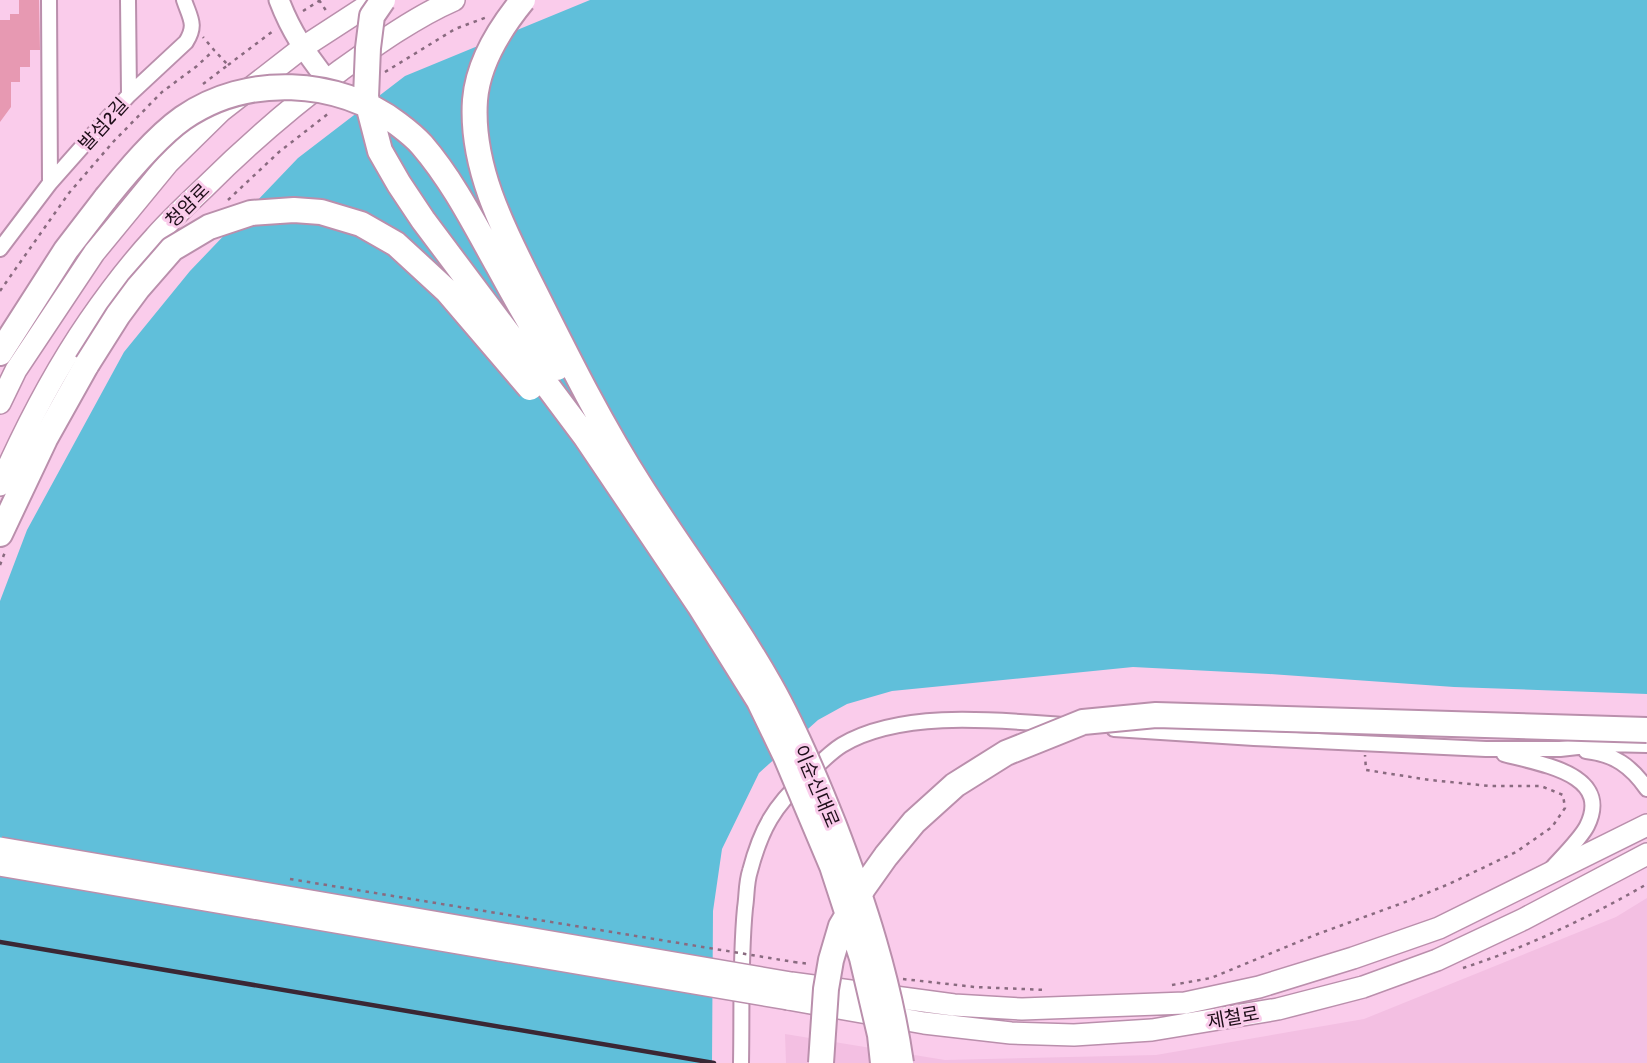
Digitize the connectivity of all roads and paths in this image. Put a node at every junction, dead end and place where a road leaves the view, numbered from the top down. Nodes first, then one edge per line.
1 (49, 0) edge
2 (128, 0) edge
3 (184, 0) edge
4 (279, 0) edge
5 (319, 0) edge
6 (376, 0) edge
7 (383, 0) edge
8 (454, 0) edge
9 (523, 0) edge
10 (303, 11) dead end
11 (327, 13) dead end
12 (193, 24) junction
13 (273, 31) dead end
14 (302, 48) junction
15 (229, 65) dead end
16 (327, 80) junction
17 (129, 95) junction
18 (50, 183) junction
19 (0, 249) edge
20 (0, 290) edge
21 (0, 353) edge
22 (0, 403) edge
23 (0, 485) edge
24 (0, 534) edge
25 (664, 538) junction
26 (1647, 730) edge
27 (1365, 744) junction
28 (1647, 745) edge
29 (1560, 748) junction
30 (1486, 749) junction
31 (1647, 789) edge
32 (1647, 825) edge
33 (0, 848) edge
34 (1647, 854) edge
35 (0, 865) edge
36 (288, 878) dead end
37 (1521, 888) junction
38 (819, 966) dead end
39 (895, 978) dead end
40 (791, 981) junction
41 (1165, 986) dead end
42 (1055, 990) dead end
43 (741, 1063) edge
44 (821, 1063) edge
45 (883, 1063) edge
46 (901, 1063) edge

1 - 18 street
2 - 17 street
3 - 12 street
4 - 14 street
5 - 10 path
5 - 11 path
6 - 14 main road, 청암로
7 - 25 highway, bridge
8 - 16 main road, 청암로
9 - 25 highway, bridge
12 - 17 street, 발섬2길
12 - 20 path
13 - 15 path
14 - 16 street
14 - 22 main road, 청암로
16 - 23 main road, 청암로
17 - 18 street, 발섬2길
18 - 19 street, 발섬2길
21 - 25 highway, bridge
24 - 25 highway, bridge
25 - 45 highway, 이순신대로, bridge
25 - 46 highway, 이순신대로, bridge
26 - 44 highway, bridge
27 - 30 street
27 - 41 path
27 - 43 street
28 - 29 street
29 - 30 street
29 - 31 street
30 - 37 street
32 - 37 main road, 제철로
33 - 40 main road, bridge
34 - 40 main road, 제철로
35 - 40 main road, bridge
36 - 40 path, bridge
37 - 40 main road, 제철로
38 - 40 path
39 - 42 path

